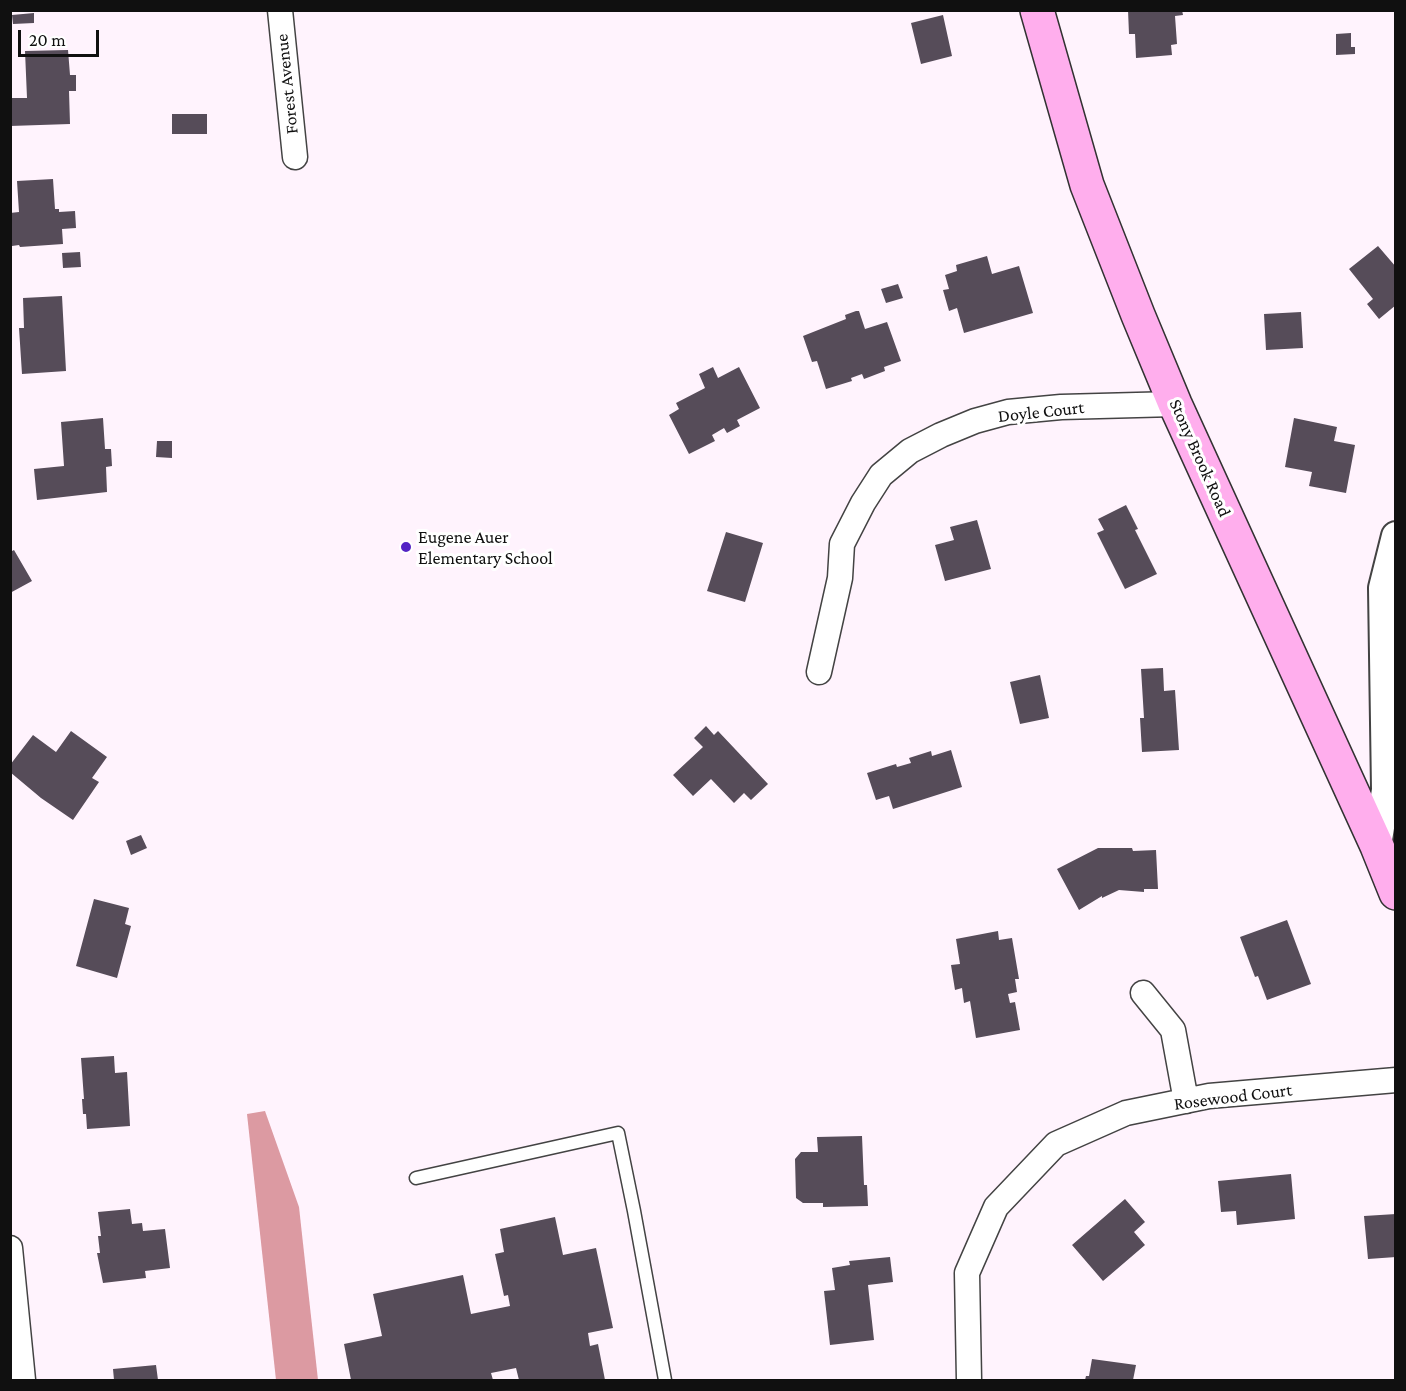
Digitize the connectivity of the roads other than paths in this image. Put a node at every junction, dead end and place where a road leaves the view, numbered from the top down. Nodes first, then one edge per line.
1 (280, 10) edge
2 (1037, 10) edge
3 (295, 157) dead end
4 (1175, 404) junction
5 (1395, 536) edge
6 (819, 672) dead end
7 (1377, 846) junction
8 (1395, 893) edge
9 (1143, 993) dead end
10 (1395, 1080) edge
11 (1186, 1101) junction
12 (416, 1178) dead end
13 (10, 1248) edge
14 (23, 1380) edge
15 (665, 1380) edge
16 (969, 1380) edge

1 - 3 street, Forest Avenue
2 - 4 main road, Stony Brook Road
4 - 6 street, Doyle Court
4 - 7 main road, Stony Brook Road
5 - 7 street
7 - 8 main road, Stony Brook Road
9 - 11 street
10 - 11 street, Rosewood Court
11 - 16 street, Rosewood Court
12 - 15 lane
13 - 14 street

